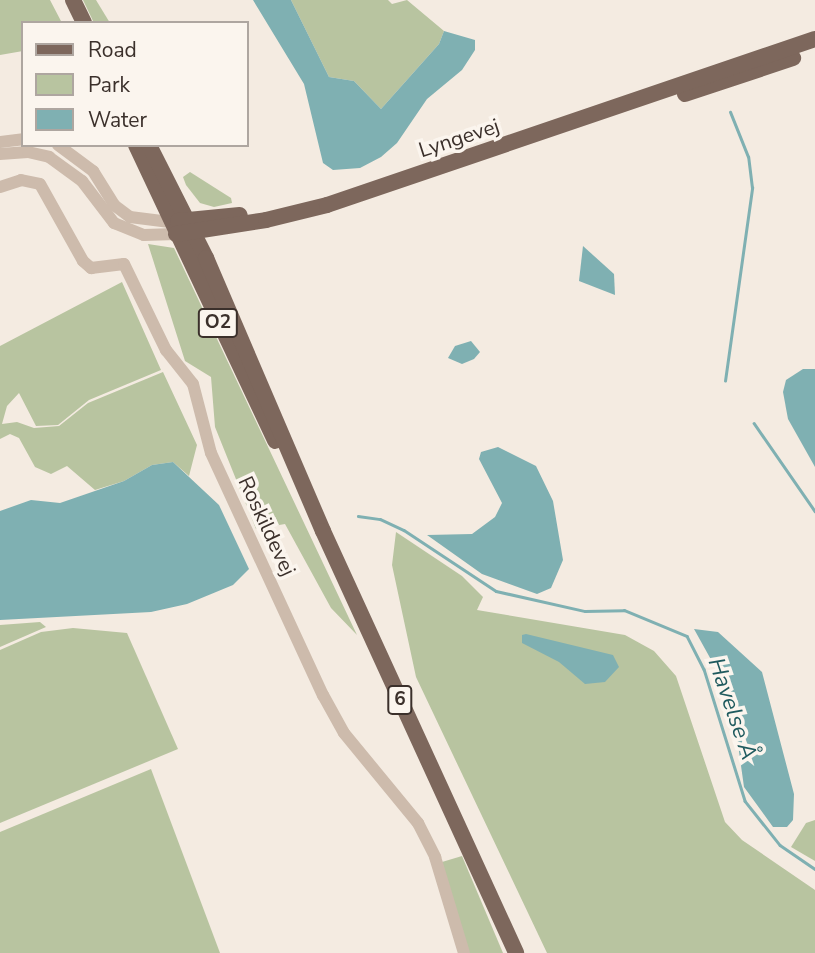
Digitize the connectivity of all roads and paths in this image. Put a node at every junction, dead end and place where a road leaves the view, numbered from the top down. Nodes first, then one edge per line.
1 (73, 0) edge
2 (83, 21) edge
3 (815, 39) edge
4 (815, 50) edge
5 (585, 119) junction
6 (21, 139) edge
7 (0, 142) edge
8 (61, 147) edge
9 (140, 147) edge
10 (150, 147) edge
11 (0, 154) edge
12 (0, 187) edge
13 (182, 227) junction
14 (323, 531) junction
15 (479, 868) junction
16 (464, 953) edge
17 (516, 953) edge
18 (526, 953) edge

1 - 2 main road
3 - 5 main road, Lyngevej
4 - 5 main road, Lyngevej
5 - 13 main road, Lyngevej
6 - 7 street
8 - 13 street
9 - 13 main road
10 - 13 main road, 6
11 - 13 street
12 - 16 street, Roskildevej
13 - 14 main road, Roskildevej / O2
13 - 14 main road, Roskildevej / 6
14 - 15 main road, Roskildevej / 6
15 - 17 main road, Roskildevej / 6
15 - 18 main road, Roskildevej / 6

